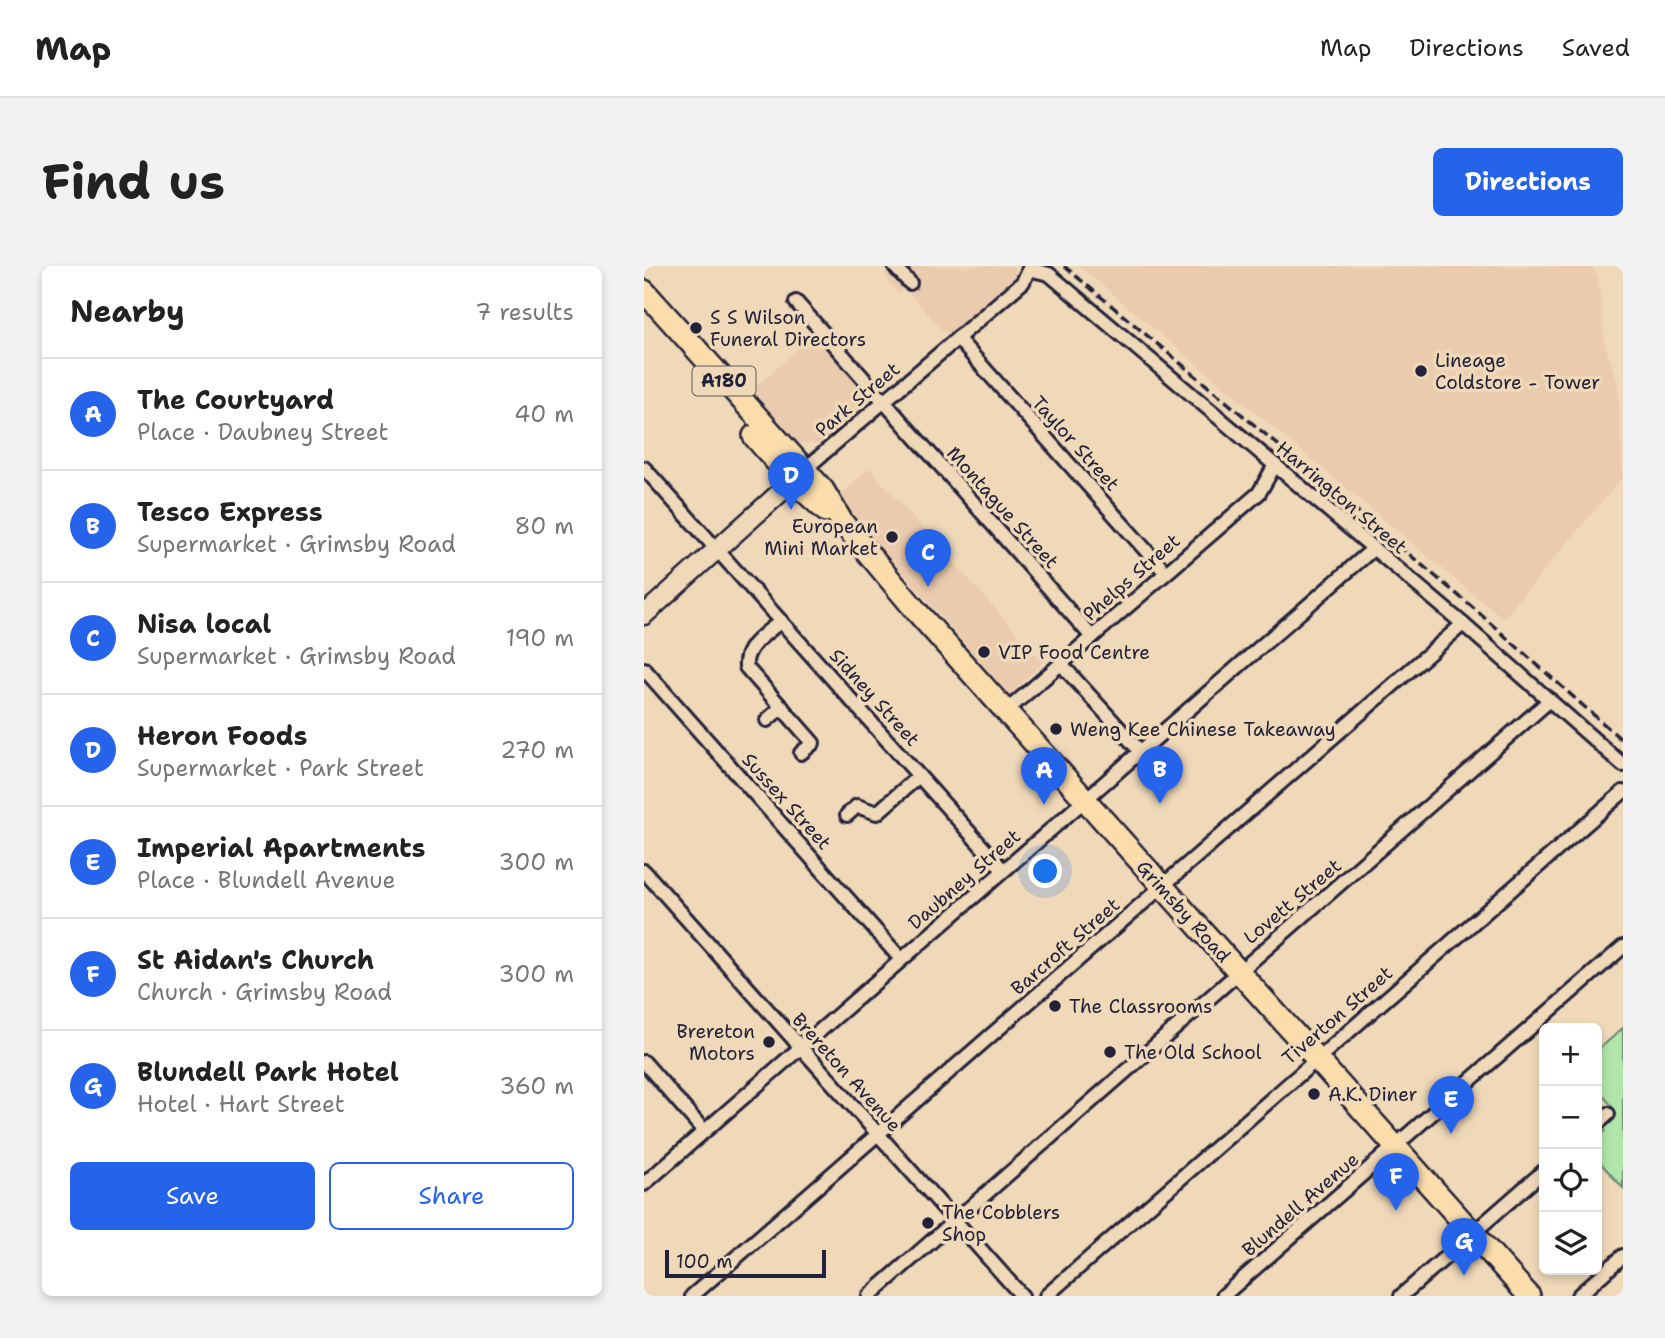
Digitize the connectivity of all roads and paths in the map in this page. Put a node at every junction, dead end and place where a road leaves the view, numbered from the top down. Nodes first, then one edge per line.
1 (894, 266) edge
2 (1029, 267) edge
3 (910, 283) dead end
4 (644, 290) edge
5 (796, 303) dead end
6 (644, 311) edge
7 (958, 339) junction
8 (886, 403) junction
9 (1275, 466) junction
10 (644, 469) edge
11 (799, 475) junction
12 (1373, 549) junction
13 (718, 550) junction
14 (1166, 573) junction
15 (644, 615) edge
16 (781, 621) junction
17 (1463, 624) junction
18 (1092, 637) junction
19 (1061, 664) junction
20 (644, 669) edge
21 (1550, 700) junction
22 (782, 707) junction
23 (1005, 712) junction
24 (767, 720) dead end
25 (1139, 750) junction
26 (801, 753) dead end
27 (1623, 765) edge
28 (919, 776) junction
29 (1623, 792) edge
30 (1084, 799) junction
31 (847, 816) dead end
32 (1003, 870) junction
33 (644, 872) edge
34 (1163, 887) junction
35 (1623, 947) edge
36 (901, 958) junction
37 (1238, 973) junction
38 (800, 1048) junction
39 (1317, 1058) junction
40 (644, 1062) edge
41 (1608, 1114) dead end
42 (1602, 1119) edge
43 (704, 1131) junction
44 (877, 1135) junction
45 (1395, 1147) junction
46 (1539, 1175) edge
47 (644, 1184) edge
48 (954, 1221) junction
49 (1473, 1234) junction
50 (1623, 1256) edge
51 (692, 1296) edge
52 (869, 1296) edge
53 (1022, 1296) edge
54 (1046, 1296) edge
55 (1223, 1296) edge
56 (1401, 1296) edge
57 (1530, 1296) edge
58 (1578, 1296) edge

1 - 3 street
2 - 7 street, Park Street
2 - 9 street, Harrington Street
4 - 11 main road, A180
5 - 8 street, Montague Street
6 - 11 main road, A180
7 - 8 street, Park Street
7 - 14 street, Taylor Street
8 - 11 street, Park Street
8 - 18 street, Montague Street
9 - 12 street, Harrington Street
9 - 14 street, Phelps Street
10 - 13 street, Sidney Street
11 - 13 street, Park Street
11 - 23 main road, Grimsby Road / A180
12 - 17 street, Harrington Street
12 - 25 street, Daubney Street
13 - 15 street, Park Street
13 - 16 street, Sidney Street
14 - 18 street, Phelps Street
16 - 22 street
16 - 28 street, Sidney Street
17 - 21 street, Harrington Street
17 - 34 street, Barcroft Street
18 - 19 street, Phelps Street
19 - 23 street, Phelps Street
19 - 25 street
20 - 36 street, Sussex Street
21 - 27 street, Harrington Street
21 - 37 street, Lovett Street
22 - 24 street
22 - 26 street
23 - 30 main road, Grimsby Road / A180
25 - 30 street, Daubney Street
28 - 31 street
28 - 32 street, Sidney Street
29 - 39 street, Tiverton Street
30 - 32 street, Daubney Street
30 - 34 main road, Grimsby Road / A180
32 - 36 street, Daubney Street
33 - 38 street, Brereton Avenue
34 - 37 main road, Grimsby Road / A180
34 - 44 street, Barcroft Street
35 - 45 street, Blundell Avenue
36 - 38 street, Daubney Street
37 - 39 main road, Grimsby Road / A180
37 - 48 street, Lovett Street
38 - 43 street, Daubney Street
38 - 44 street, Brereton Avenue
39 - 45 main road, Grimsby Road / A180
39 - 54 street, Tiverton Street
40 - 43 street
41 - 42 street
43 - 47 street, Daubney Street
44 - 48 street, Brereton Avenue
44 - 51 street, Barcroft Street
45 - 49 main road, Grimsby Road / A180
45 - 55 street, Blundell Avenue
46 - 49 street
48 - 52 street, Lovett Street
48 - 53 street, Brereton Avenue
49 - 56 street
49 - 57 main road, Grimsby Road / A180
50 - 58 street

